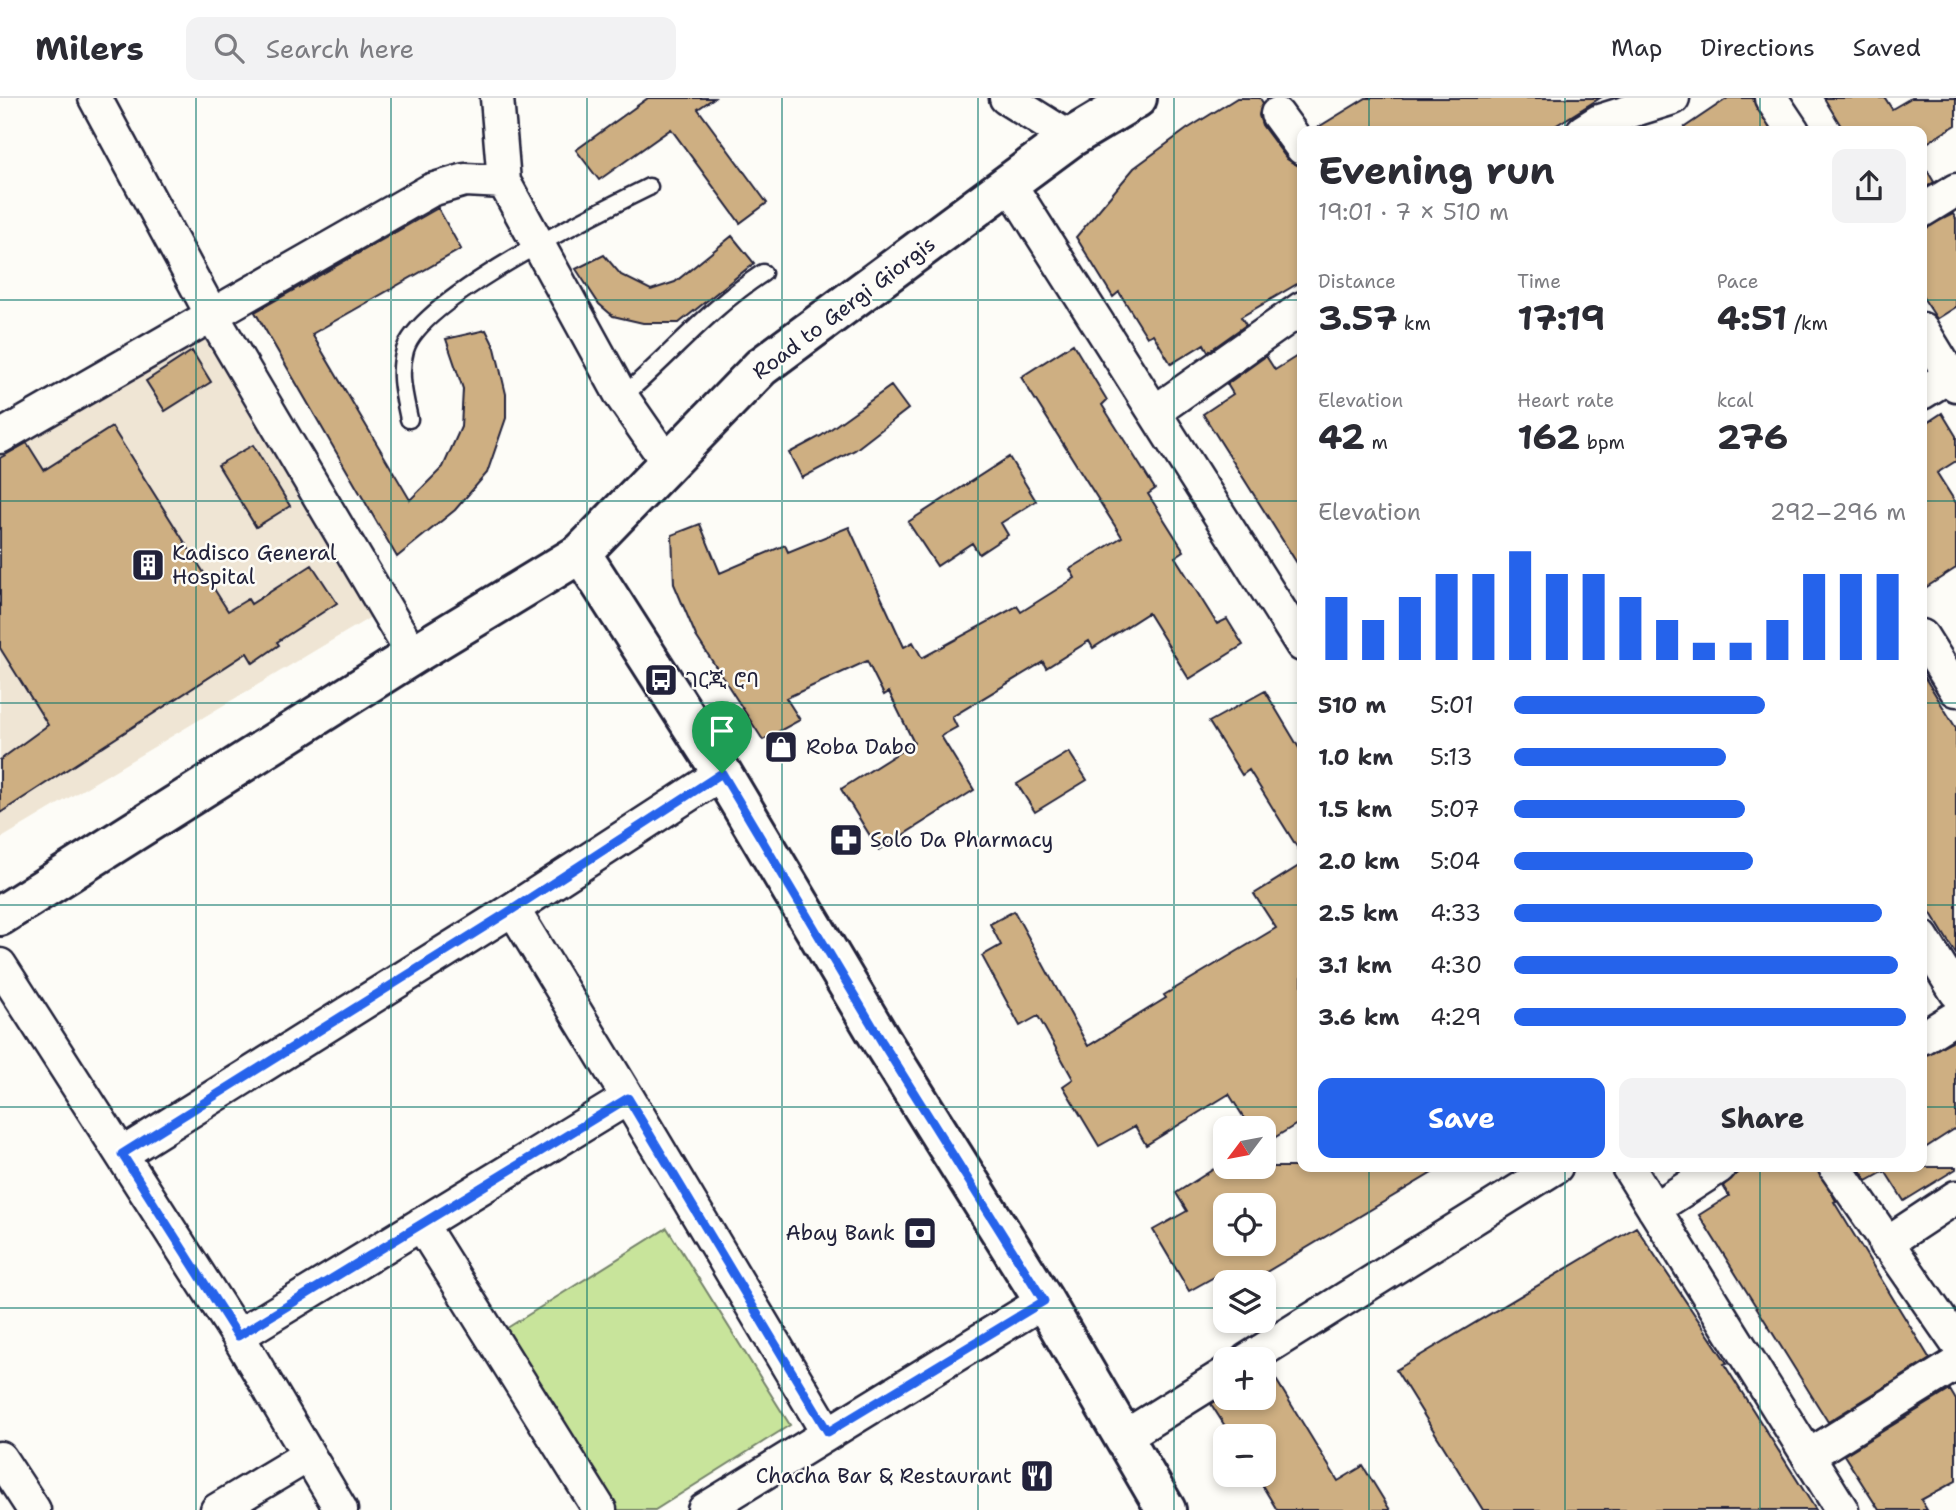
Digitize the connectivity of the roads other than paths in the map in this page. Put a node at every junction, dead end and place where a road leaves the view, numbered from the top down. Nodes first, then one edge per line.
1 (95, 98) edge
2 (497, 98) edge
3 (1006, 98) edge
4 (1137, 98) edge
5 (1673, 98) edge
6 (1771, 98) edge
7 (1277, 114) dead end
8 (1594, 120) edge
9 (1790, 126) edge
10 (1070, 138) junction
11 (1297, 141) edge
12 (504, 182) junction
13 (1009, 183) junction
14 (649, 187) dead end
15 (1956, 190) edge
16 (1927, 208) edge
17 (535, 243) junction
18 (763, 273) dead end
19 (1297, 312) edge
20 (212, 315) junction
21 (1927, 337) edge
22 (1954, 378) edge
23 (1927, 391) edge
24 (621, 397) junction
25 (1156, 411) junction
26 (409, 419) dead end
27 (1, 434) edge
28 (667, 463) junction
29 (581, 553) junction
30 (1297, 637) edge
31 (413, 655) junction
32 (1927, 656) edge
33 (1956, 690) edge
34 (722, 773) junction
35 (513, 909) junction
36 (0, 916) edge
37 (1927, 945) edge
38 (0, 965) edge
39 (1956, 992) edge
40 (1956, 1017) edge
41 (1927, 1035) edge
42 (628, 1098) junction
43 (122, 1154) junction
44 (1548, 1172) edge
45 (1631, 1172) edge
46 (1711, 1172) edge
47 (1838, 1172) edge
48 (1956, 1197) edge
49 (1654, 1209) junction
50 (421, 1224) junction
51 (1885, 1244) junction
52 (1044, 1301) junction
53 (238, 1336) junction
54 (1956, 1342) edge
55 (1268, 1347) edge
56 (1956, 1364) edge
57 (1213, 1381) edge
58 (828, 1432) junction
59 (1124, 1437) junction
60 (307, 1456) junction
61 (1808, 1456) junction
62 (0, 1458) edge
63 (1162, 1508) edge
64 (34, 1510) edge
65 (217, 1510) edge
66 (341, 1510) edge
67 (600, 1510) edge
68 (704, 1510) edge
69 (1842, 1510) edge

1 - 20 street
2 - 12 street
3 - 10 street
4 - 10 main road, Road to Gergi Giorgis
5 - 8 street
6 - 9 street
7 - 11 street
10 - 13 main road, Road to Gergi Giorgis
12 - 17 street
12 - 20 street
13 - 25 street
13 - 28 main road, Road to Gergi Giorgis
14 - 17 lane
15 - 16 street
17 - 24 street
17 - 26 lane
18 - 24 lane
19 - 25 street
20 - 27 street
20 - 31 street
21 - 22 street
22 - 23 street
24 - 28 street
25 - 30 street
28 - 29 main road, Road to Gergi Giorgis
29 - 31 main road, Road to Gergi Giorgis
29 - 34 main road
31 - 36 main road, Road to Gergi Giorgis
32 - 33 street
34 - 35 street
34 - 52 main road
35 - 42 street
35 - 43 street
37 - 39 street
38 - 43 street
40 - 41 street
42 - 50 street
42 - 58 street
43 - 53 street
44 - 55 street
45 - 49 street
46 - 49 street
47 - 51 street
48 - 51 street
49 - 61 street
50 - 53 street
50 - 67 street
51 - 54 street
52 - 58 street
52 - 59 main road
53 - 60 street
56 - 61 street
57 - 59 street
58 - 68 street
59 - 63 main road
60 - 65 street
60 - 66 street
61 - 69 street
62 - 64 street

